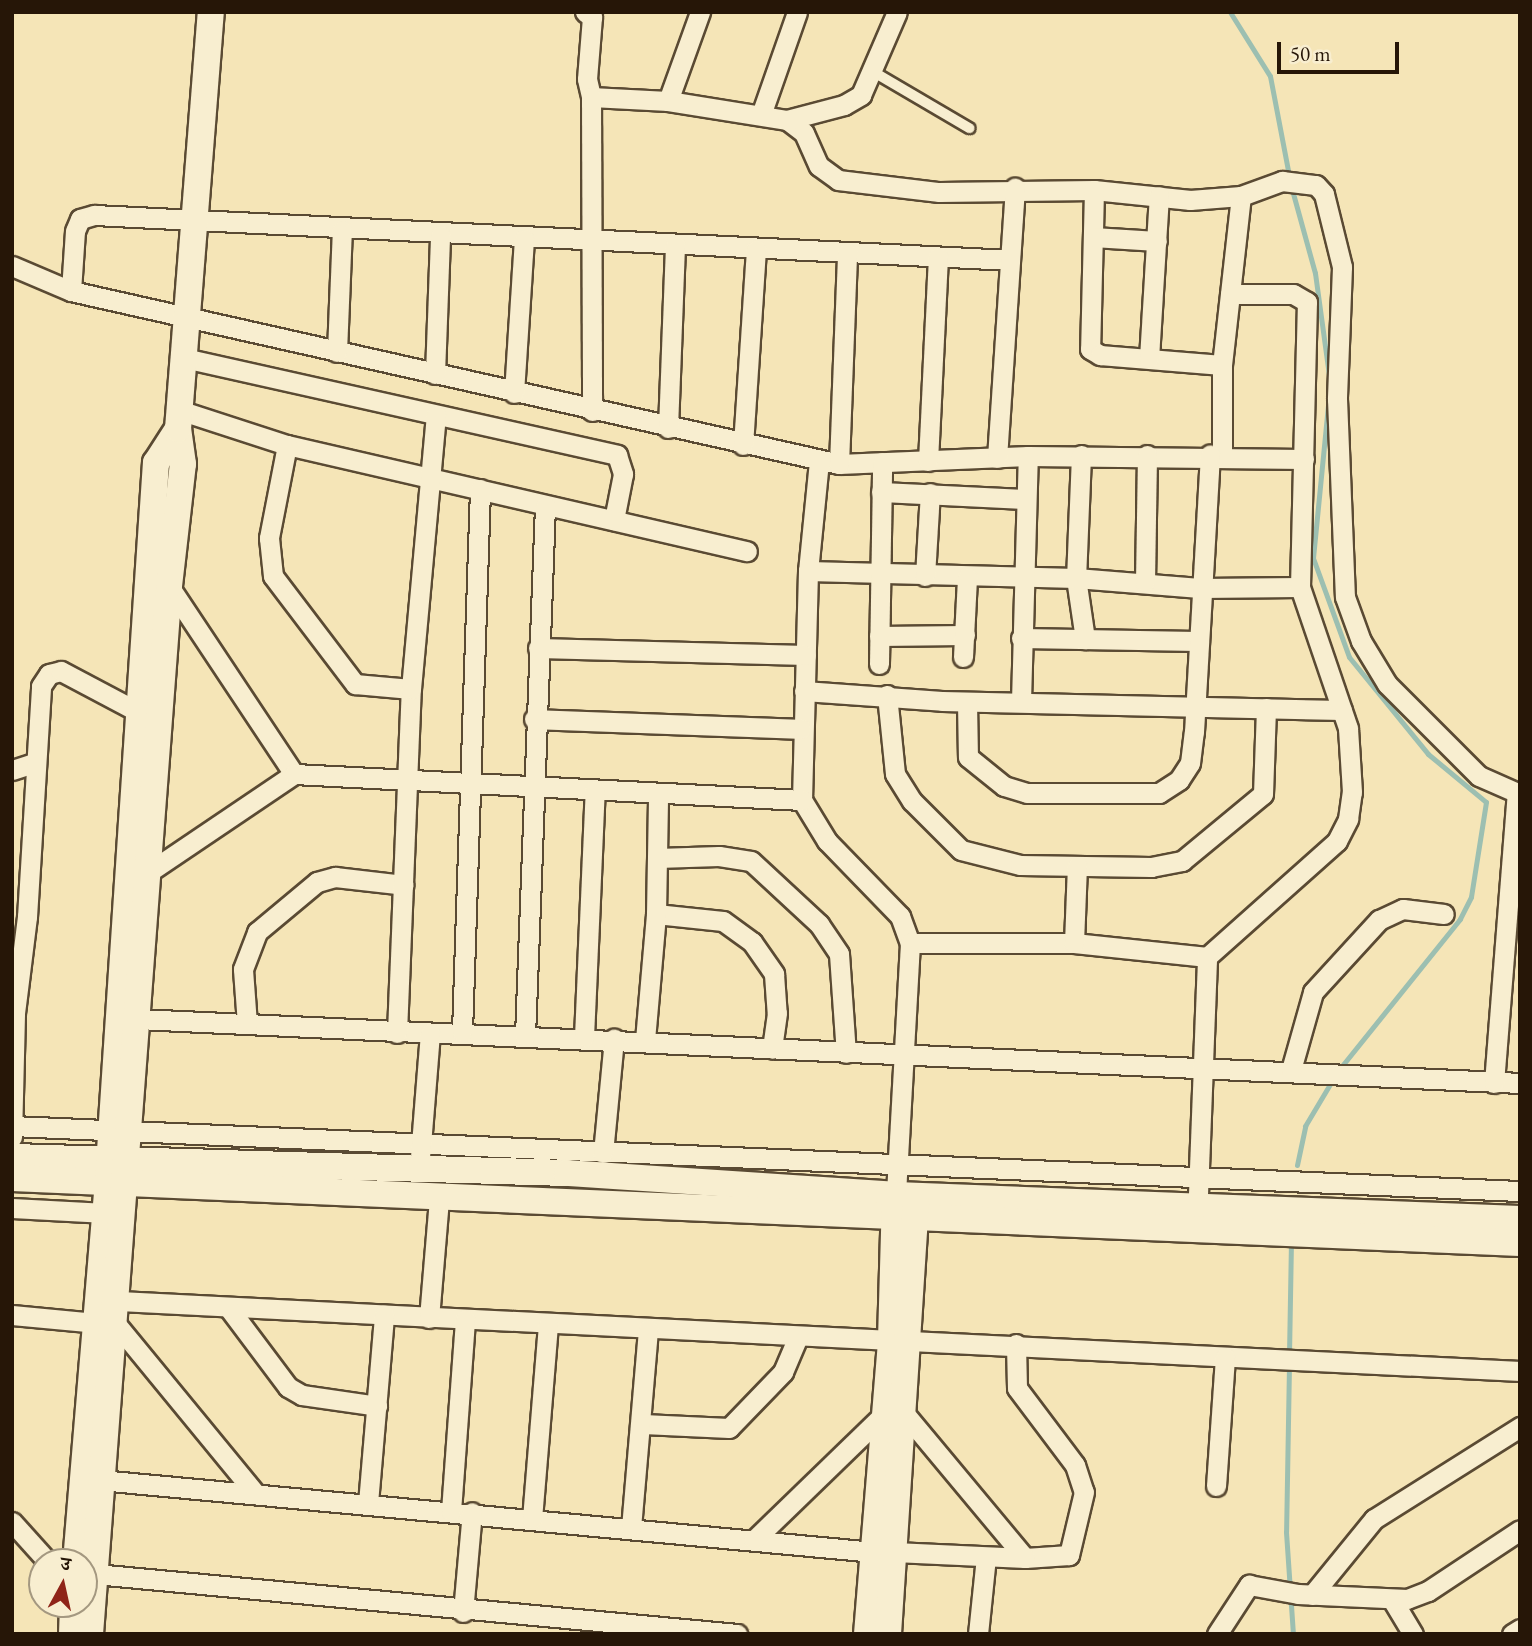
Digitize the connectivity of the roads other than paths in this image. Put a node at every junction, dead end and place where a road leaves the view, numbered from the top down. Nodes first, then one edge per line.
1 (211, 12) edge
2 (700, 12) edge
3 (797, 12) edge
4 (897, 12) edge
5 (590, 14) edge
6 (872, 71) junction
7 (591, 97) junction
8 (668, 101) junction
9 (761, 115) junction
10 (787, 120) junction
11 (969, 128) dead end
12 (1014, 188) junction
13 (1094, 190) junction
14 (1159, 196) junction
15 (1241, 196) junction
16 (198, 224) junction
17 (342, 230) junction
18 (440, 235) junction
19 (1093, 237) junction
20 (524, 239) junction
21 (1157, 241) junction
22 (596, 242) junction
23 (676, 245) junction
24 (756, 249) junction
25 (847, 253) junction
26 (937, 257) junction
27 (1010, 260) junction
28 (12, 266) edge
29 (71, 291) junction
30 (1230, 294) junction
31 (185, 317) junction
32 (337, 352) junction
33 (184, 358) junction
34 (1149, 358) junction
35 (1222, 365) junction
36 (435, 374) junction
37 (514, 393) junction
38 (592, 411) junction
39 (436, 415) junction
40 (178, 419) junction
41 (668, 428) junction
42 (287, 444) junction
43 (743, 445) junction
44 (1216, 454) junction
45 (1081, 455) junction
46 (1147, 455) junction
47 (1028, 456) junction
48 (997, 458) junction
49 (1304, 459) junction
50 (928, 461) junction
51 (829, 462) junction
52 (882, 462) junction
53 (433, 479) junction
54 (480, 489) junction
55 (881, 492) junction
56 (930, 493) junction
57 (1025, 499) junction
58 (545, 506) junction
59 (614, 520) junction
60 (747, 551) dead end
61 (808, 571) junction
62 (880, 576) junction
63 (925, 576) junction
64 (1022, 576) junction
65 (967, 577) junction
66 (1076, 578) junction
67 (1145, 582) junction
68 (169, 586) junction
69 (1300, 587) junction
70 (1200, 588) junction
71 (965, 635) junction
72 (879, 636) junction
73 (1021, 638) junction
74 (1085, 639) junction
75 (1197, 641) junction
76 (538, 648) junction
77 (806, 655) junction
78 (964, 657) dead end
79 (879, 664) dead end
80 (411, 689) junction
81 (804, 691) junction
82 (887, 695) junction
83 (1021, 701) junction
84 (967, 702) junction
85 (1196, 707) junction
86 (1266, 708) junction
87 (1342, 710) junction
88 (149, 718) junction
89 (534, 719) junction
90 (800, 729) junction
91 (34, 763) junction
92 (12, 770) edge
93 (294, 774) junction
94 (409, 782) junction
95 (471, 785) junction
96 (532, 789) junction
97 (595, 790) junction
98 (1518, 793) edge
99 (658, 794) junction
100 (802, 800) junction
101 (657, 858) junction
102 (1077, 866) junction
103 (139, 878) junction
104 (404, 885) junction
105 (1515, 885) edge
106 (656, 914) junction
107 (1444, 914) dead end
108 (20, 916) edge
109 (910, 943) junction
110 (1074, 943) junction
111 (1207, 957) junction
112 (14, 1013) edge
113 (138, 1019) junction
114 (247, 1024) junction
115 (462, 1032) junction
116 (397, 1033) junction
117 (430, 1033) junction
118 (525, 1036) junction
119 (584, 1037) junction
120 (614, 1039) junction
121 (645, 1040) junction
122 (772, 1049) junction
123 (904, 1052) junction
124 (846, 1053) junction
125 (1204, 1069) junction
126 (1290, 1070) junction
127 (1494, 1083) junction
128 (1520, 1083) edge
129 (13, 1126) edge
130 (12, 1139) edge
131 (603, 1153) junction
132 (420, 1156) junction
133 (12, 1157) edge
134 (119, 1157) junction
135 (897, 1166) junction
136 (12, 1178) edge
137 (1200, 1178) junction
138 (1520, 1191) edge
139 (429, 1197) junction
140 (905, 1205) junction
141 (12, 1208) edge
142 (106, 1213) junction
143 (1197, 1218) junction
144 (1520, 1219) edge
145 (1520, 1243) edge
146 (228, 1307) junction
147 (12, 1315) edge
148 (384, 1315) junction
149 (111, 1317) junction
150 (429, 1318) junction
151 (465, 1320) junction
152 (548, 1324) junction
153 (648, 1329) junction
154 (798, 1337) junction
155 (901, 1341) junction
156 (1016, 1344) junction
157 (1225, 1357) junction
158 (1520, 1371) edge
159 (377, 1406) junction
160 (895, 1413) junction
161 (643, 1424) junction
162 (1520, 1427) edge
163 (93, 1479) junction
164 (1216, 1486) dead end
165 (256, 1494) junction
166 (368, 1503) junction
167 (451, 1511) junction
168 (472, 1512) junction
169 (532, 1519) junction
170 (12, 1522) edge
171 (631, 1528) junction
172 (1520, 1530) edge
173 (754, 1541) junction
174 (35, 1548) edge
175 (87, 1548) edge
176 (885, 1552) junction
177 (986, 1557) junction
178 (1025, 1558) junction
179 (98, 1570) edge
180 (1305, 1594) junction
181 (1392, 1601) junction
182 (463, 1612) junction
183 (82, 1618) edge
184 (1520, 1629) edge
185 (72, 1634) edge
186 (737, 1634) edge
187 (867, 1634) edge
188 (888, 1634) edge
189 (978, 1634) edge
190 (1217, 1634) edge
191 (1413, 1634) edge
192 (1512, 1634) edge

1 - 16 street
2 - 8 street
3 - 9 street
4 - 6 street
5 - 7 street
6 - 10 street
6 - 11 lane
7 - 8 street
7 - 22 street
8 - 9 street
9 - 10 street
10 - 12 street
12 - 13 street
12 - 27 street
13 - 14 street
13 - 19 street
14 - 15 street
14 - 21 street
15 - 30 street
15 - 98 street
16 - 17 street
16 - 29 street
16 - 31 street
17 - 18 street
17 - 32 street
18 - 20 street
18 - 36 street
19 - 21 street
19 - 34 street
20 - 22 street
20 - 37 street
21 - 34 street
22 - 23 street
22 - 38 street
23 - 24 street
23 - 41 street
24 - 25 street
24 - 43 street
25 - 26 street
25 - 51 street
26 - 27 street
26 - 50 street
27 - 48 street
28 - 29 street
29 - 31 street
30 - 35 street
30 - 49 street
31 - 32 street
31 - 33 street
32 - 36 street
33 - 39 street
33 - 40 street
34 - 35 street
35 - 44 street
36 - 37 street
37 - 38 street
38 - 41 street
39 - 53 street
39 - 59 street
40 - 42 street
40 - 68 street
40 - 88 street
41 - 43 street
42 - 53 street
42 - 80 street
43 - 51 street
44 - 46 street
44 - 49 street
44 - 70 street
45 - 46 street
45 - 47 street
45 - 66 street
46 - 67 street
47 - 48 street
47 - 57 street
48 - 50 street
49 - 69 street
50 - 52 street
51 - 52 street
51 - 61 street
52 - 55 street
53 - 54 street
53 - 80 street
54 - 58 street
54 - 95 street
55 - 56 street
55 - 62 street
56 - 57 street
56 - 63 street
57 - 64 street
58 - 59 street
58 - 76 street
59 - 60 street
61 - 62 street
61 - 77 street
62 - 63 street
62 - 72 street
63 - 65 street
64 - 65 street
64 - 66 street
64 - 73 street
65 - 71 street
66 - 67 street
66 - 74 street
67 - 70 street
68 - 88 street
68 - 93 street
69 - 70 street
69 - 87 street
70 - 75 street
71 - 72 street
71 - 78 street
72 - 79 street
73 - 74 street
73 - 83 street
74 - 75 street
75 - 85 street
76 - 77 street
76 - 89 street
77 - 81 street
80 - 94 street
81 - 82 street
81 - 90 street
82 - 84 street
82 - 102 street
83 - 84 street
83 - 85 street
84 - 85 street
85 - 86 street
86 - 87 street
86 - 102 street
87 - 111 street
88 - 91 street
88 - 103 street
89 - 90 street
89 - 96 street
90 - 100 street
91 - 92 street
91 - 108 street
93 - 94 street
93 - 103 street
94 - 95 street
94 - 104 street
95 - 96 street
95 - 115 street
96 - 97 street
96 - 118 street
97 - 99 street
97 - 119 street
98 - 105 street
99 - 100 street
99 - 101 street
100 - 109 street
101 - 106 street
101 - 124 street
102 - 110 street
103 - 113 street
103 - 134 street
104 - 114 street
104 - 116 street
105 - 127 street
106 - 121 street
106 - 122 street
107 - 126 street
108 - 112 street
109 - 110 street
109 - 123 street
110 - 111 street
111 - 125 street
112 - 129 street
113 - 114 street
113 - 134 street
114 - 116 street
115 - 117 street
115 - 118 street
116 - 117 street
117 - 132 street
118 - 119 street
119 - 120 street
120 - 121 street
120 - 131 street
121 - 122 street
122 - 124 street
123 - 124 street
123 - 125 street
123 - 135 street
125 - 126 street
125 - 137 street
126 - 127 street
127 - 128 street
129 - 130 street
129 - 134 street
131 - 132 street
131 - 135 street
132 - 134 street
132 - 139 street
132 - 140 street
133 - 134 street
134 - 136 street
134 - 139 street
134 - 142 street
134 - 149 street
135 - 137 street
135 - 140 street
137 - 138 street
137 - 143 street
139 - 140 street
139 - 150 street
140 - 143 street
140 - 155 street
141 - 142 street
142 - 149 street
143 - 144 street
143 - 145 street
146 - 148 street
146 - 149 street
146 - 159 street
147 - 149 street
148 - 150 street
148 - 159 street
149 - 163 street
149 - 165 street
150 - 151 street
151 - 152 street
151 - 167 street
152 - 153 street
152 - 169 street
153 - 154 street
153 - 161 street
154 - 155 street
154 - 161 street
155 - 156 street
155 - 160 street
156 - 157 street
156 - 178 street
157 - 158 street
157 - 164 street
159 - 166 street
160 - 173 street
160 - 176 street
160 - 178 street
161 - 171 street
162 - 180 street
163 - 165 street
163 - 175 street
165 - 166 street
166 - 167 street
167 - 168 street
168 - 169 street
168 - 182 street
169 - 171 street
170 - 174 street
171 - 173 street
172 - 181 street
173 - 176 street
176 - 177 street
176 - 187 street
176 - 188 street
177 - 178 street
177 - 189 street
179 - 182 street
180 - 181 street
180 - 190 street
181 - 191 street
182 - 186 street
183 - 185 street
184 - 192 street

